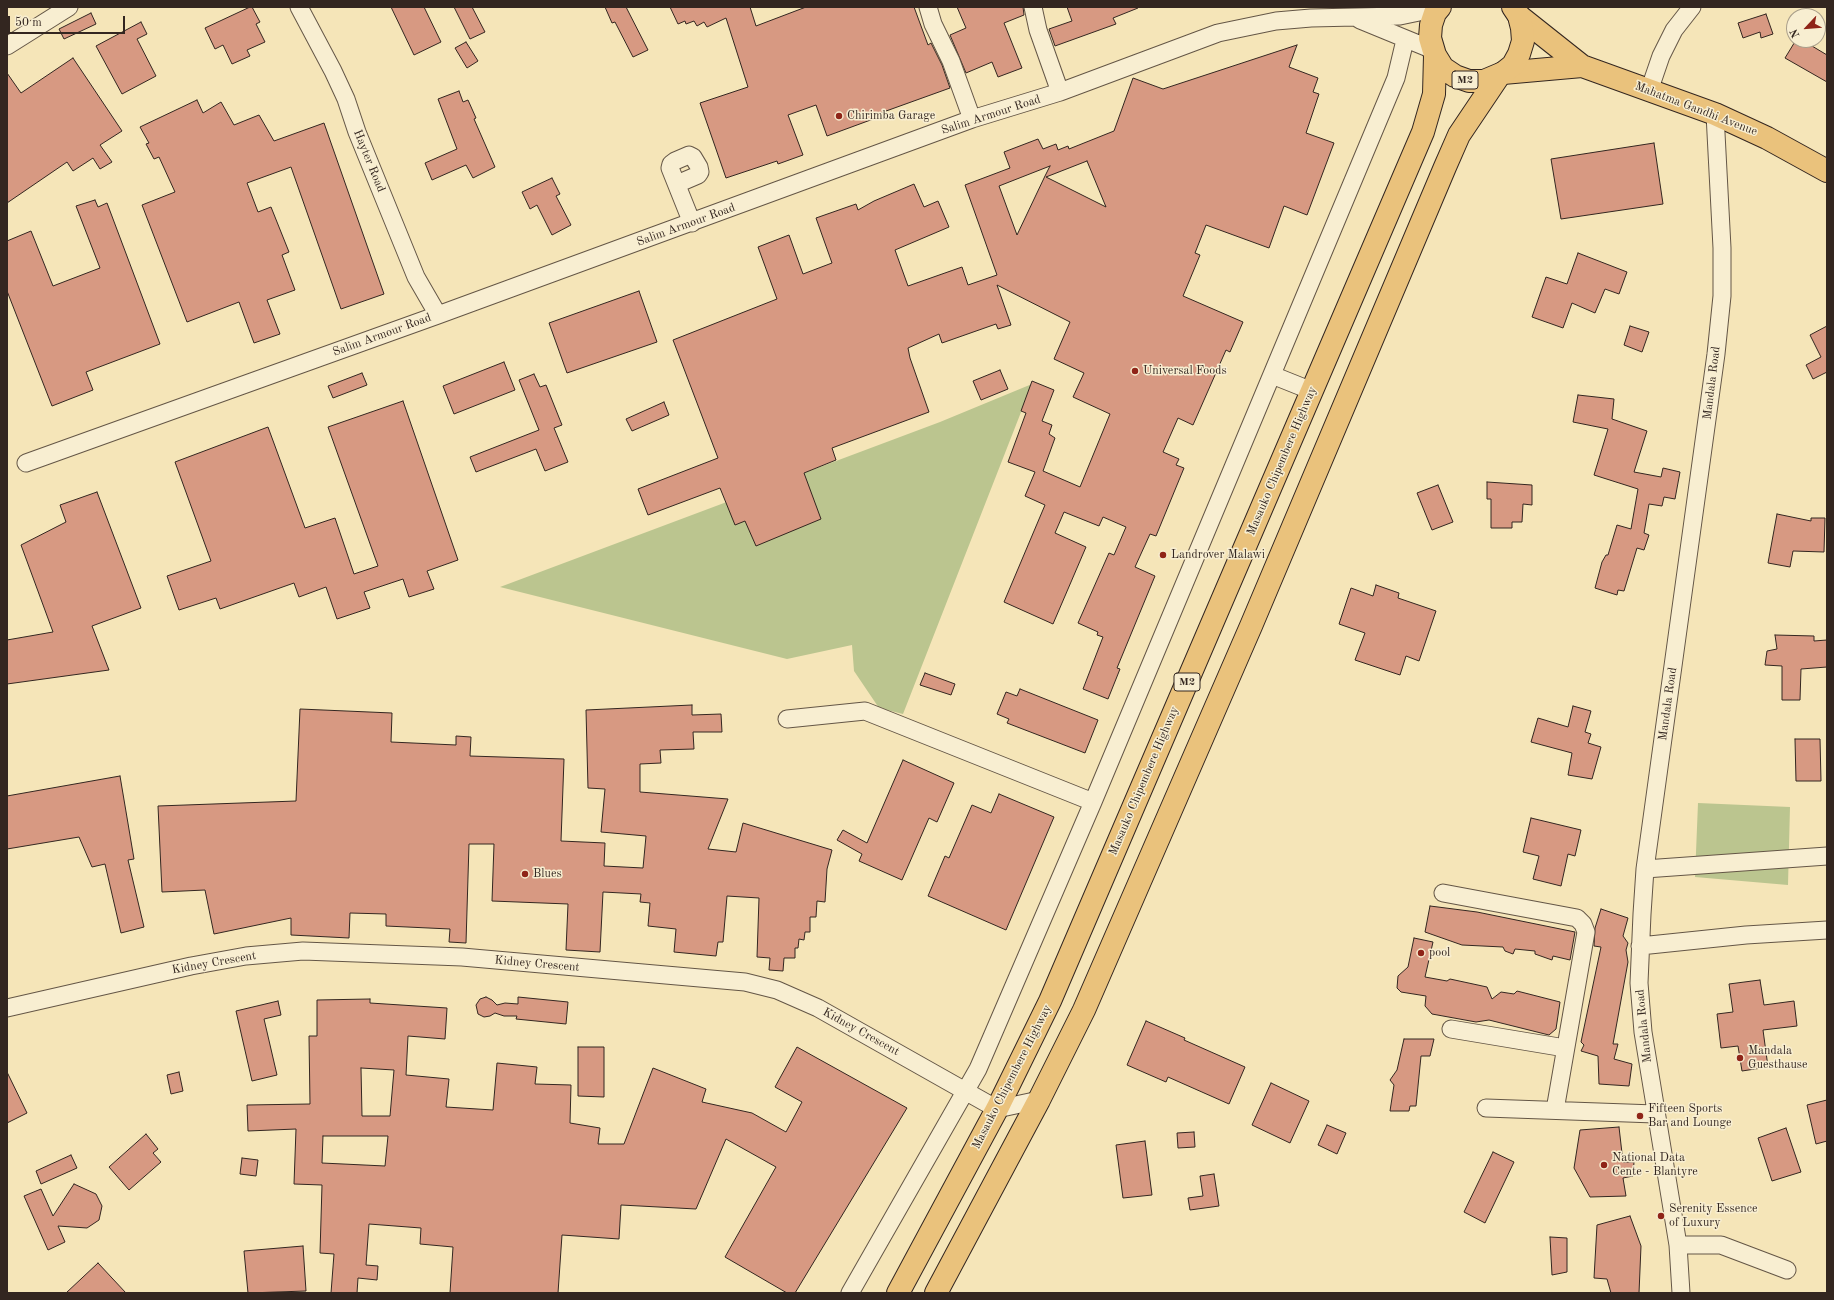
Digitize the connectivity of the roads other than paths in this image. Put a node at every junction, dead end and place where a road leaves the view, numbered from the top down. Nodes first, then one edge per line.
1 (69, 7) edge
2 (299, 7) edge
3 (928, 7) edge
4 (1033, 7) edge
5 (1433, 7) edge
6 (1440, 7) edge
7 (1692, 7) edge
8 (1515, 10) edge
9 (1353, 18) junction
10 (1405, 40) junction
11 (7, 46) edge
12 (1434, 53) junction
13 (1582, 66) junction
14 (1500, 75) junction
15 (1649, 91) junction
16 (1060, 92) junction
17 (1715, 114) junction
18 (972, 120) junction
19 (1827, 171) edge
20 (678, 184) dead end
21 (692, 222) junction
22 (438, 315) junction
23 (1272, 375) junction
24 (1312, 391) junction
25 (26, 463) dead end
26 (787, 719) dead end
27 (1093, 802) junction
28 (1827, 856) edge
29 (1645, 869) junction
30 (1444, 893) dead end
31 (1827, 930) edge
32 (1640, 946) junction
33 (7, 1008) edge
34 (1451, 1029) dead end
35 (1565, 1048) junction
36 (966, 1091) junction
37 (1039, 1100) junction
38 (1486, 1108) dead end
39 (997, 1110) junction
40 (1555, 1110) junction
41 (1655, 1114) junction
42 (1678, 1245) junction
43 (1787, 1270) dead end
44 (850, 1293) edge
45 (898, 1293) edge
46 (936, 1293) edge
47 (1681, 1293) edge

1 - 11 street
2 - 22 street, Hayter Road
3 - 18 street
4 - 16 street
5 - 9 street, Salim Armour Road
6 - 12 main road, M2
7 - 15 street
8 - 13 main road, Mahatma Gandhi Avenue
8 - 14 main road, M2
9 - 10 street, Salim Armour Road
9 - 16 street, Salim Armour Road
10 - 12 street, Salim Armour Road
10 - 23 street
12 - 14 main road, M2
12 - 24 main road, Masauko Chipembere Highway / M2
13 - 14 main road, Mahatma Gandhi Avenue
13 - 15 main road, Mahatma Gandhi Avenue
14 - 37 main road, M2
15 - 17 main road, Mahatma Gandhi Avenue
16 - 18 street, Salim Armour Road
17 - 19 main road, Mahatma Gandhi Avenue
17 - 29 street, Mandala Road
18 - 21 street, Salim Armour Road
20 - 21 street
21 - 22 street, Salim Armour Road
22 - 25 street, Salim Armour Road
23 - 24 street
23 - 27 street
24 - 39 main road, Masauko Chipembere Highway / M2
26 - 27 street
27 - 36 street
28 - 29 street
29 - 32 street, Mandala Road
30 - 35 street
31 - 32 street
32 - 41 street, Mandala Road
33 - 36 street, Kidney Crescent
34 - 35 street
35 - 40 street
36 - 39 street, Kidney Crescent
36 - 44 street
37 - 39 street
37 - 46 main road, M2
38 - 40 street
39 - 45 main road, Masauko Chipembere Highway / M2
40 - 41 street
41 - 42 street, Mandala Road
42 - 43 street
42 - 47 street, Mandala Road

